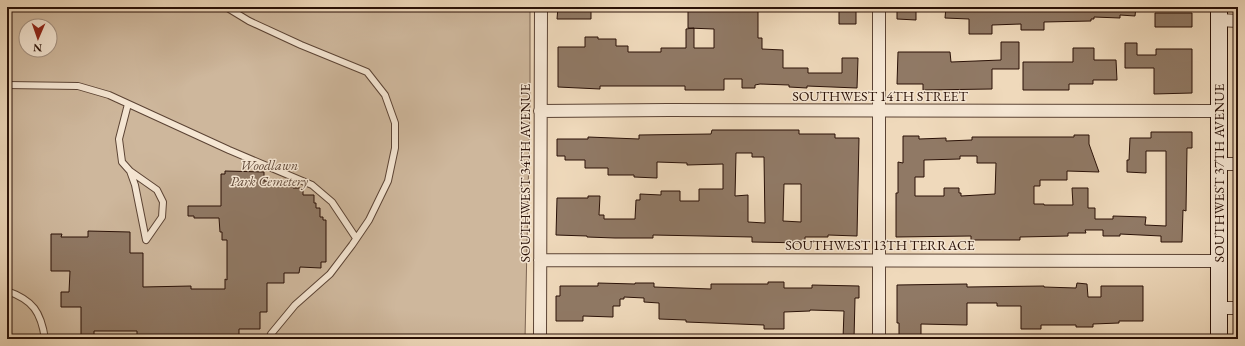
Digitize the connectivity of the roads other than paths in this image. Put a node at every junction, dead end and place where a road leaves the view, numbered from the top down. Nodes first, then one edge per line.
1 (226, 7) edge
2 (541, 7) edge
3 (879, 7) edge
4 (1219, 14) edge
5 (1238, 20) edge
6 (7, 86) edge
7 (128, 104) junction
8 (540, 111) junction
9 (878, 111) junction
10 (1219, 112) junction
11 (1219, 164) junction
12 (1238, 164) edge
13 (130, 171) junction
14 (356, 238) junction
15 (540, 260) junction
16 (878, 260) junction
17 (1219, 261) junction
18 (7, 291) edge
19 (1219, 308) junction
20 (1238, 308) edge
21 (45, 339) edge
22 (269, 339) edge
23 (540, 339) edge
24 (879, 339) edge
25 (1219, 339) edge

1 - 14 lane
2 - 8 street, SOUTHWEST 34TH AVENUE
3 - 9 street
4 - 5 street
4 - 10 main road, SOUTHWEST 37TH AVENUE
6 - 7 lane
7 - 13 lane
7 - 14 lane
8 - 9 street, SOUTHWEST 14TH STREET
8 - 15 street, SOUTHWEST 34TH AVENUE
9 - 10 street, SOUTHWEST 14TH STREET
9 - 16 street
10 - 11 main road, SOUTHWEST 37TH AVENUE
11 - 12 street
11 - 17 main road, SOUTHWEST 37TH AVENUE
13 - 13 lane
14 - 22 lane
15 - 16 street, SOUTHWEST 13TH TERRACE
15 - 23 street, SOUTHWEST 34TH AVENUE
16 - 17 street, SOUTHWEST 13TH TERRACE
16 - 24 street
17 - 19 main road, SOUTHWEST 37TH AVENUE
18 - 21 lane
19 - 20 street
19 - 25 main road, SOUTHWEST 37TH AVENUE

